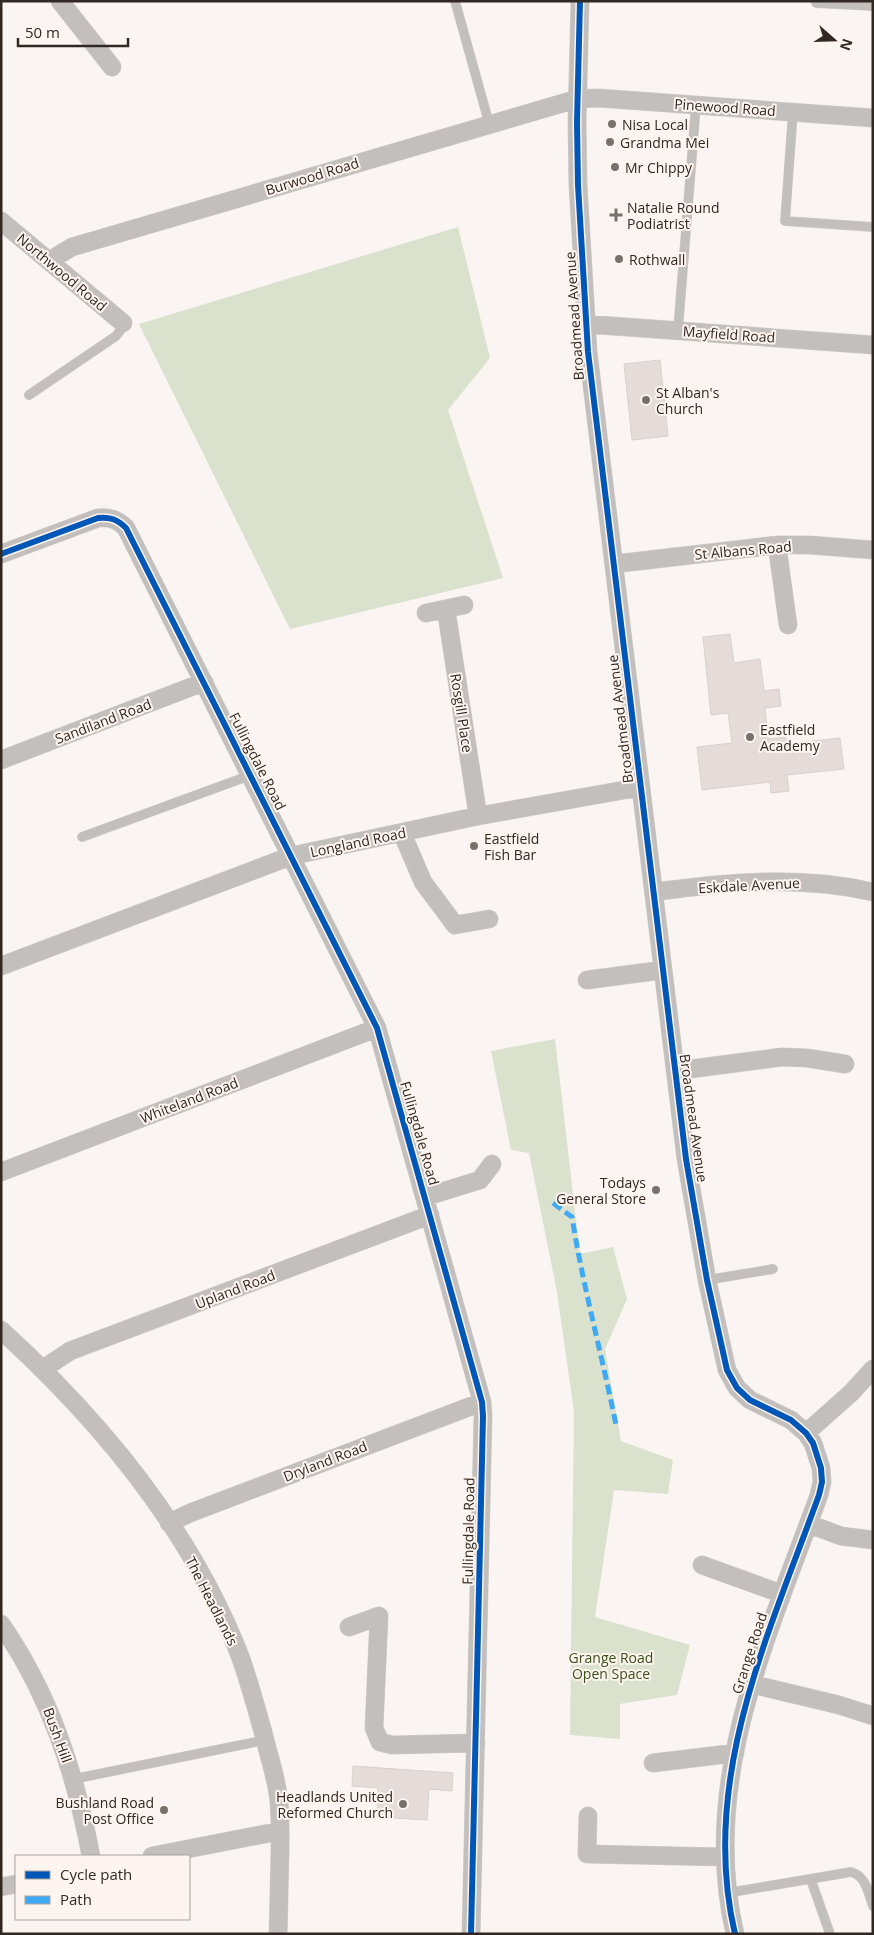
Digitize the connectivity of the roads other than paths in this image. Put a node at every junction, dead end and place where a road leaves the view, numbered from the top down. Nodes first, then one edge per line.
1 (60, 1) edge
2 (455, 1) edge
3 (580, 1) edge
4 (816, 3) dead end
5 (873, 6) edge
6 (112, 66) dead end
7 (577, 99) junction
8 (696, 105) junction
9 (793, 112) junction
10 (873, 118) edge
11 (489, 124) junction
12 (1, 221) edge
13 (873, 227) edge
14 (49, 261) junction
15 (122, 323) joint
16 (586, 324) junction
17 (678, 330) junction
18 (873, 345) edge
19 (29, 395) dead end
20 (777, 545) junction
21 (873, 550) edge
22 (1, 554) edge
23 (614, 564) junction
24 (464, 605) dead end
25 (446, 609) junction
26 (426, 613) dead end
27 (788, 625) dead end
28 (204, 682) junction
29 (1, 760) edge
30 (251, 775) junction
31 (641, 788) junction
32 (478, 816) junction
33 (402, 833) junction
34 (82, 837) dead end
35 (291, 856) junction
36 (654, 892) junction
37 (873, 892) edge
38 (489, 919) dead end
39 (1, 966) edge
40 (663, 970) junction
41 (587, 980) dead end
42 (377, 1028) junction
43 (845, 1064) dead end
44 (675, 1071) junction
45 (492, 1164) dead end
46 (1, 1172) edge
47 (426, 1197) junction
48 (430, 1214) junction
49 (773, 1268) dead end
50 (707, 1280) junction
51 (1, 1330) edge
52 (43, 1369) junction
53 (873, 1369) edge
54 (482, 1402) junction
55 (769, 1410) joint
56 (806, 1433) junction
57 (169, 1523) junction
58 (809, 1524) junction
59 (873, 1540) edge
60 (702, 1565) dead end
61 (782, 1594) junction
62 (1, 1624) edge
63 (349, 1627) dead end
64 (751, 1684) junction
65 (873, 1716) edge
66 (265, 1740) junction
67 (476, 1743) junction
68 (735, 1753) junction
69 (653, 1763) dead end
70 (74, 1779) junction
71 (588, 1816) dead end
72 (280, 1830) junction
73 (91, 1855) edge
74 (157, 1855) edge
75 (724, 1857) junction
76 (811, 1880) junction
77 (15, 1884) edge
78 (1, 1887) edge
79 (727, 1893) junction
80 (873, 1906) edge
81 (278, 1934) edge
82 (471, 1934) edge
83 (735, 1934) edge
84 (830, 1934) edge

1 - 6 street
2 - 11 lane
3 - 7 street, Broadmead Avenue
4 - 5 lane
7 - 8 street, Pinewood Road
7 - 11 street, Burwood Road
7 - 16 street, Broadmead Avenue
8 - 9 street, Pinewood Road
8 - 17 lane
9 - 10 street, Pinewood Road
9 - 13 lane
11 - 14 street, Burwood Road
12 - 14 street, Northwood Road
14 - 15 street, Northwood Road
15 - 19 lane
16 - 17 street, Mayfield Road
16 - 23 street, Broadmead Avenue
17 - 18 street, Mayfield Road
20 - 21 street, St Albans Road
20 - 23 street, St Albans Road
20 - 27 street
22 - 28 street, Fullingdale Road
23 - 31 street, Broadmead Avenue
24 - 25 street
25 - 26 street
25 - 32 street, Rosgill Place
28 - 29 street, Sandiland Road
28 - 30 street, Fullingdale Road
30 - 34 lane
30 - 35 street, Fullingdale Road
31 - 32 street, Longland Road
31 - 36 street, Broadmead Avenue
32 - 33 street, Longland Road
33 - 35 street, Longland Road
33 - 38 street
35 - 39 street, Longland Road
35 - 42 street, Fullingdale Road
36 - 37 street, Eskdale Avenue
36 - 40 street, Broadmead Avenue
40 - 41 street
40 - 44 street, Broadmead Avenue
42 - 46 street, Whiteland Road
42 - 47 street, Fullingdale Road
43 - 44 street
44 - 50 street, Broadmead Avenue
45 - 47 street
47 - 48 street, Fullingdale Road
48 - 52 street, Upland Road
48 - 54 street, Fullingdale Road
49 - 50 lane
50 - 55 street, Broadmead Avenue
51 - 52 street, The Headlands
52 - 57 street, The Headlands
53 - 56 street
54 - 57 street, Dryland Road
54 - 67 street, Fullingdale Road
55 - 56 street, Grange Road
56 - 58 street, Grange Road
57 - 66 street, The Headlands
58 - 59 street
58 - 61 street, Grange Road
60 - 61 street
61 - 64 street, Grange Road
62 - 70 street, Bush Hill
63 - 67 street
64 - 65 street
64 - 68 street, Grange Road
66 - 70 lane
66 - 72 street, The Headlands
67 - 82 street, Fullingdale Road
68 - 69 street
68 - 75 street, Grange Road
70 - 73 street, Bush Hill
71 - 75 street
72 - 74 street
72 - 81 street, The Headlands
75 - 79 street, Grange Road
76 - 79 lane
76 - 80 lane
76 - 84 lane
77 - 78 street
79 - 83 street, Grange Road

